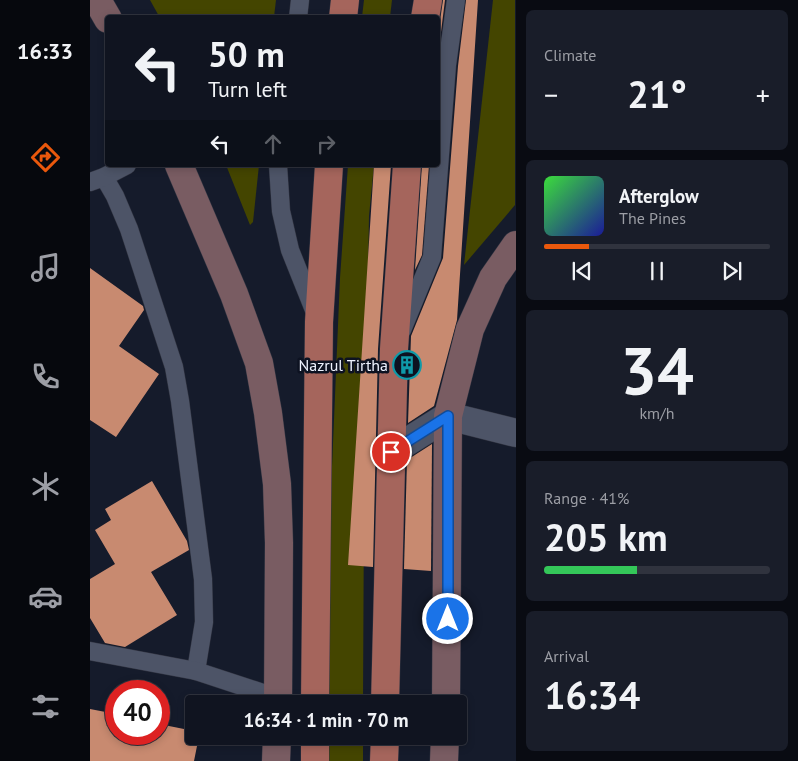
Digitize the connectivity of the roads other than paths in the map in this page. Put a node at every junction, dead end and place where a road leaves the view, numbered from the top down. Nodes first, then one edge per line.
1 (97, 0) edge
2 (300, 0) edge
3 (345, 0) edge
4 (428, 0) edge
5 (456, 0) edge
6 (106, 15) edge
7 (298, 15) edge
8 (343, 15) edge
9 (426, 15) edge
10 (440, 161) edge
11 (123, 167) edge
12 (180, 167) edge
13 (278, 167) edge
14 (329, 167) edge
15 (407, 167) edge
16 (440, 167) edge
17 (97, 180) edge
18 (516, 245) edge
19 (319, 322) junction
20 (394, 349) junction
21 (448, 416) junction
22 (516, 433) edge
23 (391, 452) junction
24 (90, 651) edge
25 (196, 671) junction
26 (262, 695) edge
27 (278, 695) edge
28 (315, 695) edge
29 (385, 695) edge
30 (446, 695) edge
31 (277, 745) edge
32 (315, 745) edge
33 (385, 745) edge
34 (445, 745) edge
35 (276, 761) edge
36 (315, 761) edge
37 (384, 761) edge
38 (444, 761) edge

1 - 6 street
2 - 7 lane
3 - 8 main road
4 - 9 main road
5 - 10 lane
11 - 17 lane
12 - 27 street
13 - 19 lane
14 - 19 main road
15 - 20 main road
16 - 20 lane
17 - 25 lane
18 - 21 street
19 - 28 main road
20 - 23 main road
21 - 22 street
21 - 23 street
21 - 30 street
23 - 29 main road
24 - 25 lane
25 - 26 lane
31 - 35 street
32 - 36 main road
33 - 37 main road
34 - 38 street

